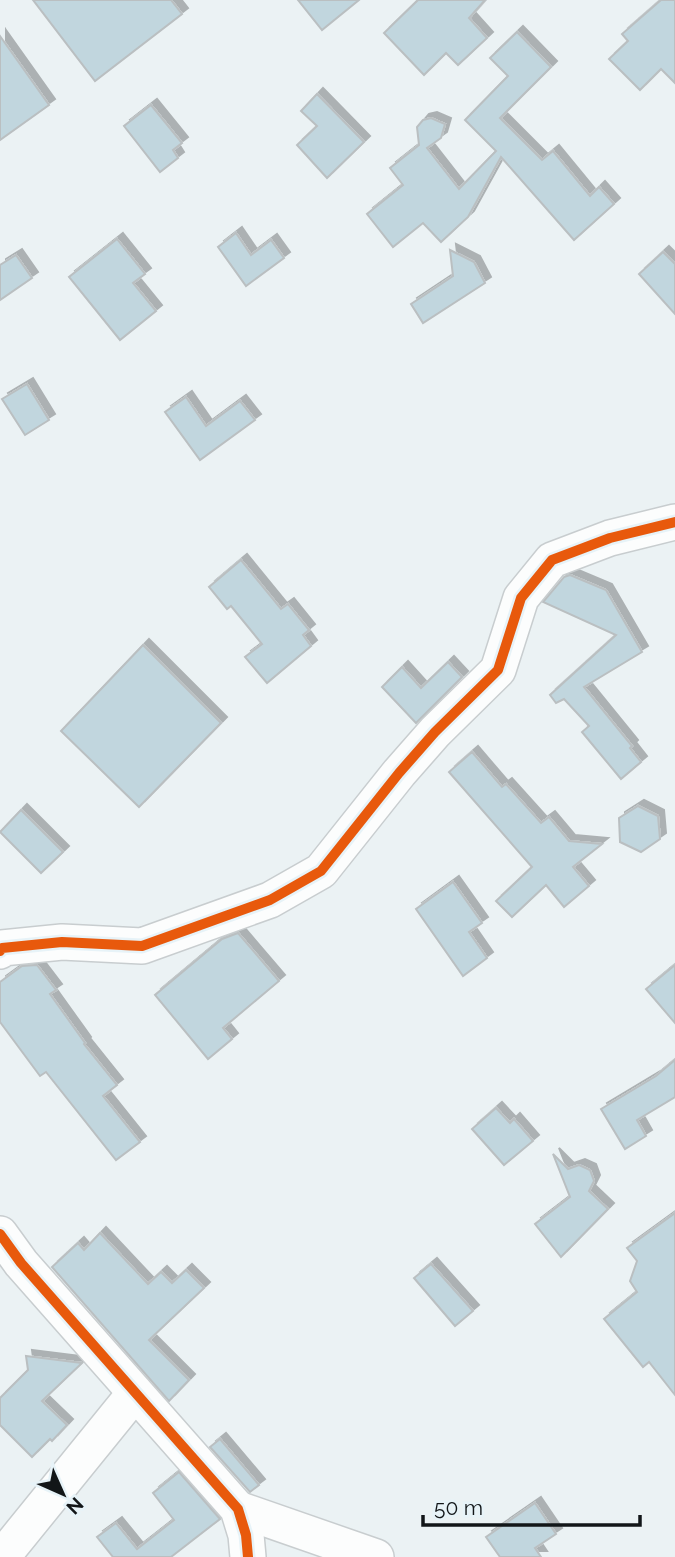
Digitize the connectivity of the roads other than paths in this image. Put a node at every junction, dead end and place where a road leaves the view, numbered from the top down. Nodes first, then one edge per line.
1 (675, 522) edge
2 (0, 951) edge
3 (0, 1234) edge
4 (135, 1393) junction
5 (238, 1509) junction
6 (2, 1557) edge
7 (248, 1557) edge
8 (376, 1557) edge

1 - 2 street
3 - 4 street
4 - 5 street
4 - 6 street
5 - 7 street
5 - 8 street

